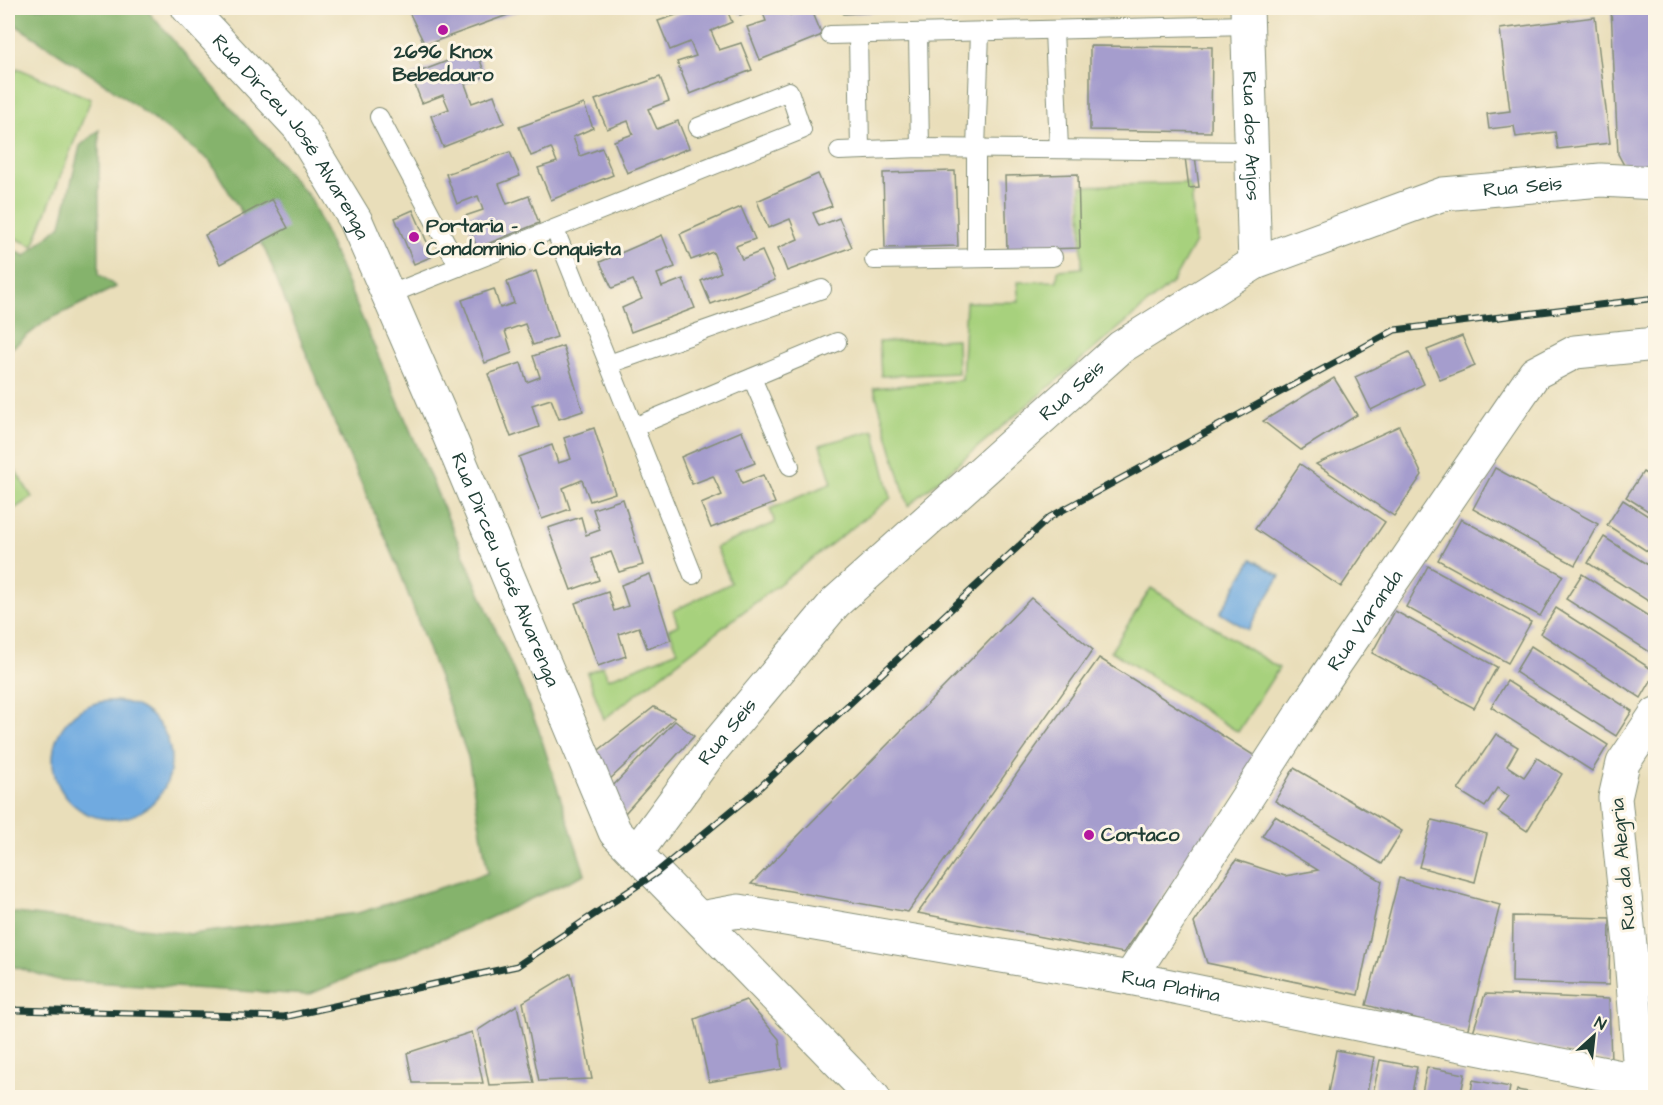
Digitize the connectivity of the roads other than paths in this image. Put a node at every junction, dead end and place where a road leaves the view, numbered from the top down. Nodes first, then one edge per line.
1 (188, 8) edge
2 (1248, 16) edge
3 (1054, 30) junction
4 (980, 32) junction
5 (918, 33) junction
6 (830, 35) dead end
7 (858, 35) junction
8 (379, 117) dead end
9 (698, 127) dead end
10 (920, 148) junction
11 (976, 149) junction
12 (1059, 149) junction
13 (860, 150) junction
14 (839, 151) dead end
15 (1252, 151) junction
16 (1656, 183) edge
17 (555, 230) junction
18 (1053, 257) dead end
19 (976, 258) junction
20 (874, 260) dead end
21 (1255, 263) junction
22 (459, 267) junction
23 (822, 289) dead end
24 (388, 295) junction
25 (837, 342) dead end
26 (1656, 344) edge
27 (609, 364) junction
28 (752, 378) junction
29 (634, 427) junction
30 (790, 466) dead end
31 (693, 575) dead end
32 (1656, 714) edge
33 (636, 853) junction
34 (700, 918) junction
35 (1643, 947) edge
36 (1130, 978) junction
37 (1641, 1089) edge
38 (874, 1098) edge

1 - 24 street, Rua Dirceu José Alvarenga
2 - 3 lane
2 - 15 street, Rua dos Anjos
3 - 4 lane
3 - 12 lane
4 - 5 lane
4 - 11 lane
5 - 7 lane
5 - 10 lane
6 - 7 lane
7 - 13 lane
8 - 22 lane
9 - 17 lane
10 - 11 lane
10 - 13 lane
11 - 12 lane
11 - 19 lane
12 - 15 lane
13 - 14 lane
15 - 21 street, Rua dos Anjos
16 - 21 street, Rua Seis
17 - 22 lane
17 - 27 lane
18 - 19 lane
19 - 20 lane
21 - 33 street, Rua Seis
22 - 24 lane
23 - 27 lane
24 - 33 street, Rua Dirceu José Alvarenga
25 - 28 lane
26 - 36 street, Rua Varanda
27 - 29 lane
28 - 29 lane
28 - 30 lane
29 - 31 lane
32 - 35 street, Rua da Alegria
33 - 34 street, Rua Dirceu José Alvarenga
34 - 36 street, Rua Platina
34 - 38 street, Rua Dirceu José Alvarenga
35 - 37 street, Rua da Alegria
36 - 37 street, Rua Platina

